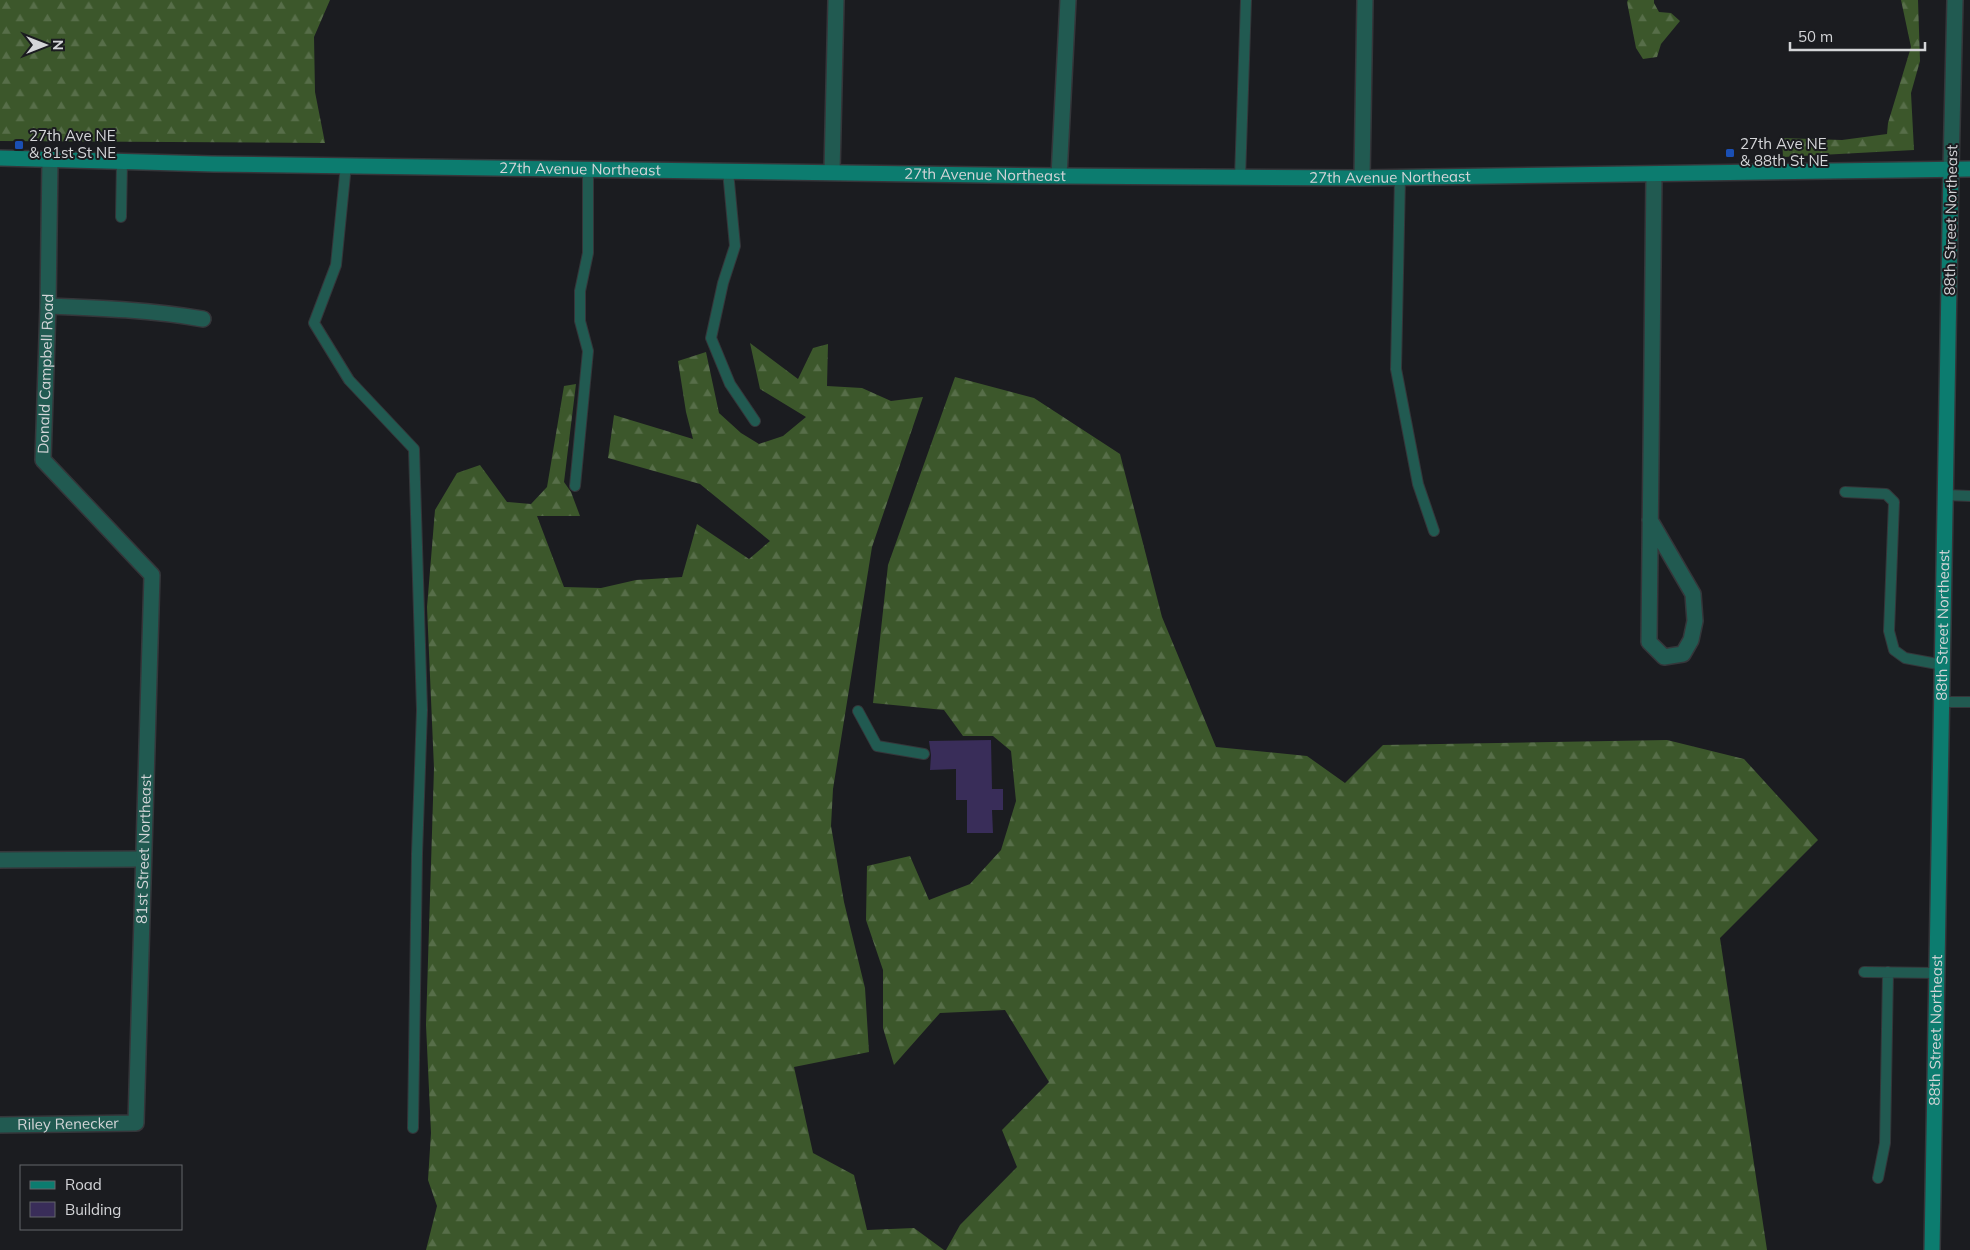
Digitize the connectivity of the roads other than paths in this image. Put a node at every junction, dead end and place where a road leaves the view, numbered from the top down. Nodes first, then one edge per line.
1 (836, 0) edge
2 (1068, 0) edge
3 (1246, 0) edge
4 (1365, 0) edge
5 (1956, 0) edge
6 (0, 158) edge
7 (50, 159) junction
8 (122, 161) junction
9 (346, 166) junction
10 (588, 169) junction
11 (1970, 169) edge
12 (1951, 170) junction
13 (728, 171) junction
14 (832, 172) junction
15 (1654, 174) junction
16 (1059, 176) junction
17 (1240, 178) junction
18 (1362, 178) junction
19 (1400, 178) junction
20 (121, 217) dead end
21 (48, 306) junction
22 (203, 318) dead end
23 (756, 421) dead end
24 (575, 486) dead end
25 (1845, 492) dead end
26 (1946, 495) junction
27 (1970, 496) edge
28 (1650, 520) junction
29 (1434, 531) dead end
30 (152, 575) joint
31 (1942, 665) junction
32 (1942, 702) junction
33 (1970, 702) edge
34 (858, 711) dead end
35 (924, 754) dead end
36 (143, 859) junction
37 (0, 860) edge
38 (1864, 972) dead end
39 (1888, 972) junction
40 (1937, 973) junction
41 (136, 1123) joint
42 (0, 1125) edge
43 (413, 1128) dead end
44 (1878, 1178) dead end
45 (1932, 1250) edge

1 - 14 street
2 - 16 street
3 - 17 lane
4 - 18 street
5 - 12 street, 88th Street Northeast
6 - 7 street, 27th Avenue Northeast
7 - 8 street, 27th Avenue Northeast
7 - 21 street, Donald Campbell Road
8 - 9 street, 27th Avenue Northeast
8 - 20 lane
9 - 10 street, 27th Avenue Northeast
9 - 43 lane
10 - 13 street, 27th Avenue Northeast
10 - 24 lane
11 - 12 street, 27th Avenue Northeast
12 - 15 street, 27th Avenue Northeast
12 - 26 street, 88th Street Northeast
13 - 14 street, 27th Avenue Northeast
13 - 23 lane
14 - 16 street, 27th Avenue Northeast
15 - 19 street, 27th Avenue Northeast
15 - 28 street
16 - 17 street, 27th Avenue Northeast
17 - 18 street, 27th Avenue Northeast
18 - 19 street, 27th Avenue Northeast
19 - 29 lane
21 - 22 street
21 - 30 street, Donald Campbell Road
25 - 31 lane
26 - 27 lane
26 - 31 street, 88th Street Northeast
28 - 28 street
30 - 36 street, 81st Street Northeast
31 - 32 street, 88th Street Northeast
32 - 33 lane
32 - 40 street, 88th Street Northeast
34 - 35 lane
36 - 37 street
36 - 41 street, 81st Street Northeast
38 - 39 lane
39 - 40 lane
39 - 44 lane
40 - 45 street, 88th Street Northeast
41 - 42 street, Riley Renecker

